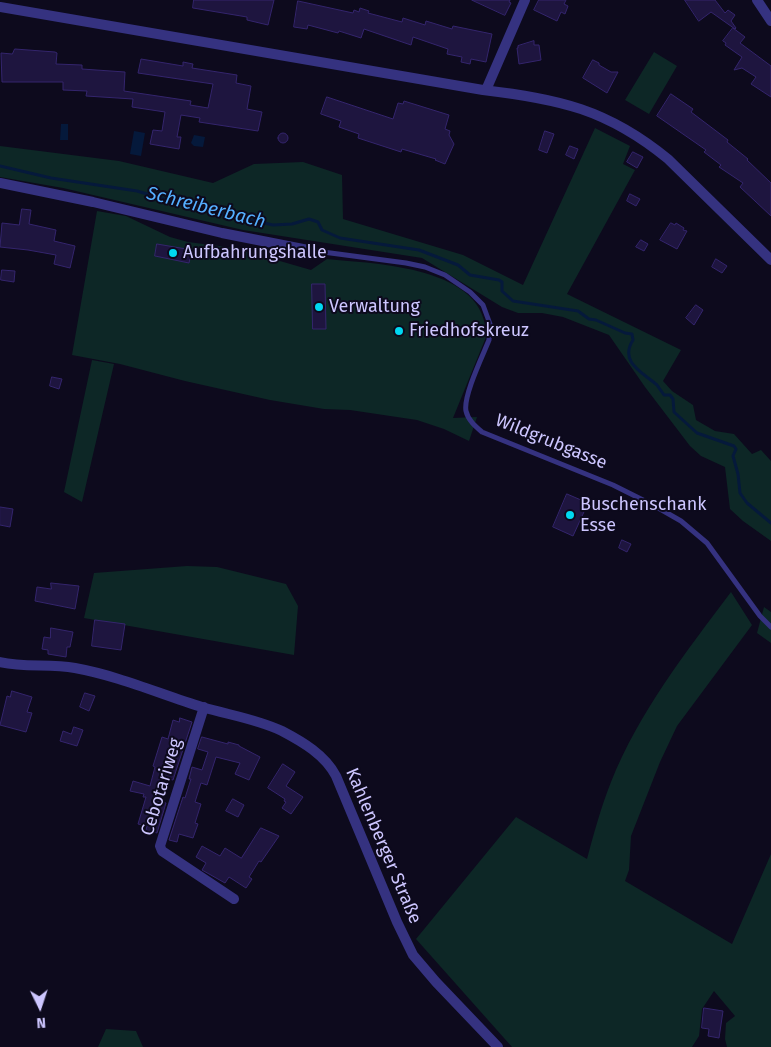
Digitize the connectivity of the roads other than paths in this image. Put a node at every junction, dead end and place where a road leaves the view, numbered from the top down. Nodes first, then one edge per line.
1 (525, 0) edge
2 (757, 0) edge
3 (0, 7) edge
4 (771, 21) edge
5 (486, 90) junction
6 (0, 183) edge
7 (308, 250) joint
8 (771, 260) edge
9 (771, 627) edge
10 (0, 662) edge
11 (204, 707) junction
12 (234, 899) dead end
13 (498, 1047) edge

1 - 5 street
2 - 4 street
3 - 5 street
5 - 8 street
6 - 7 street, Wildgrubgasse
7 - 9 lane, Wildgrubgasse
10 - 11 street, Kahlenberger Straße
11 - 12 street, Cebotariweg
11 - 13 street, Kahlenberger Straße

